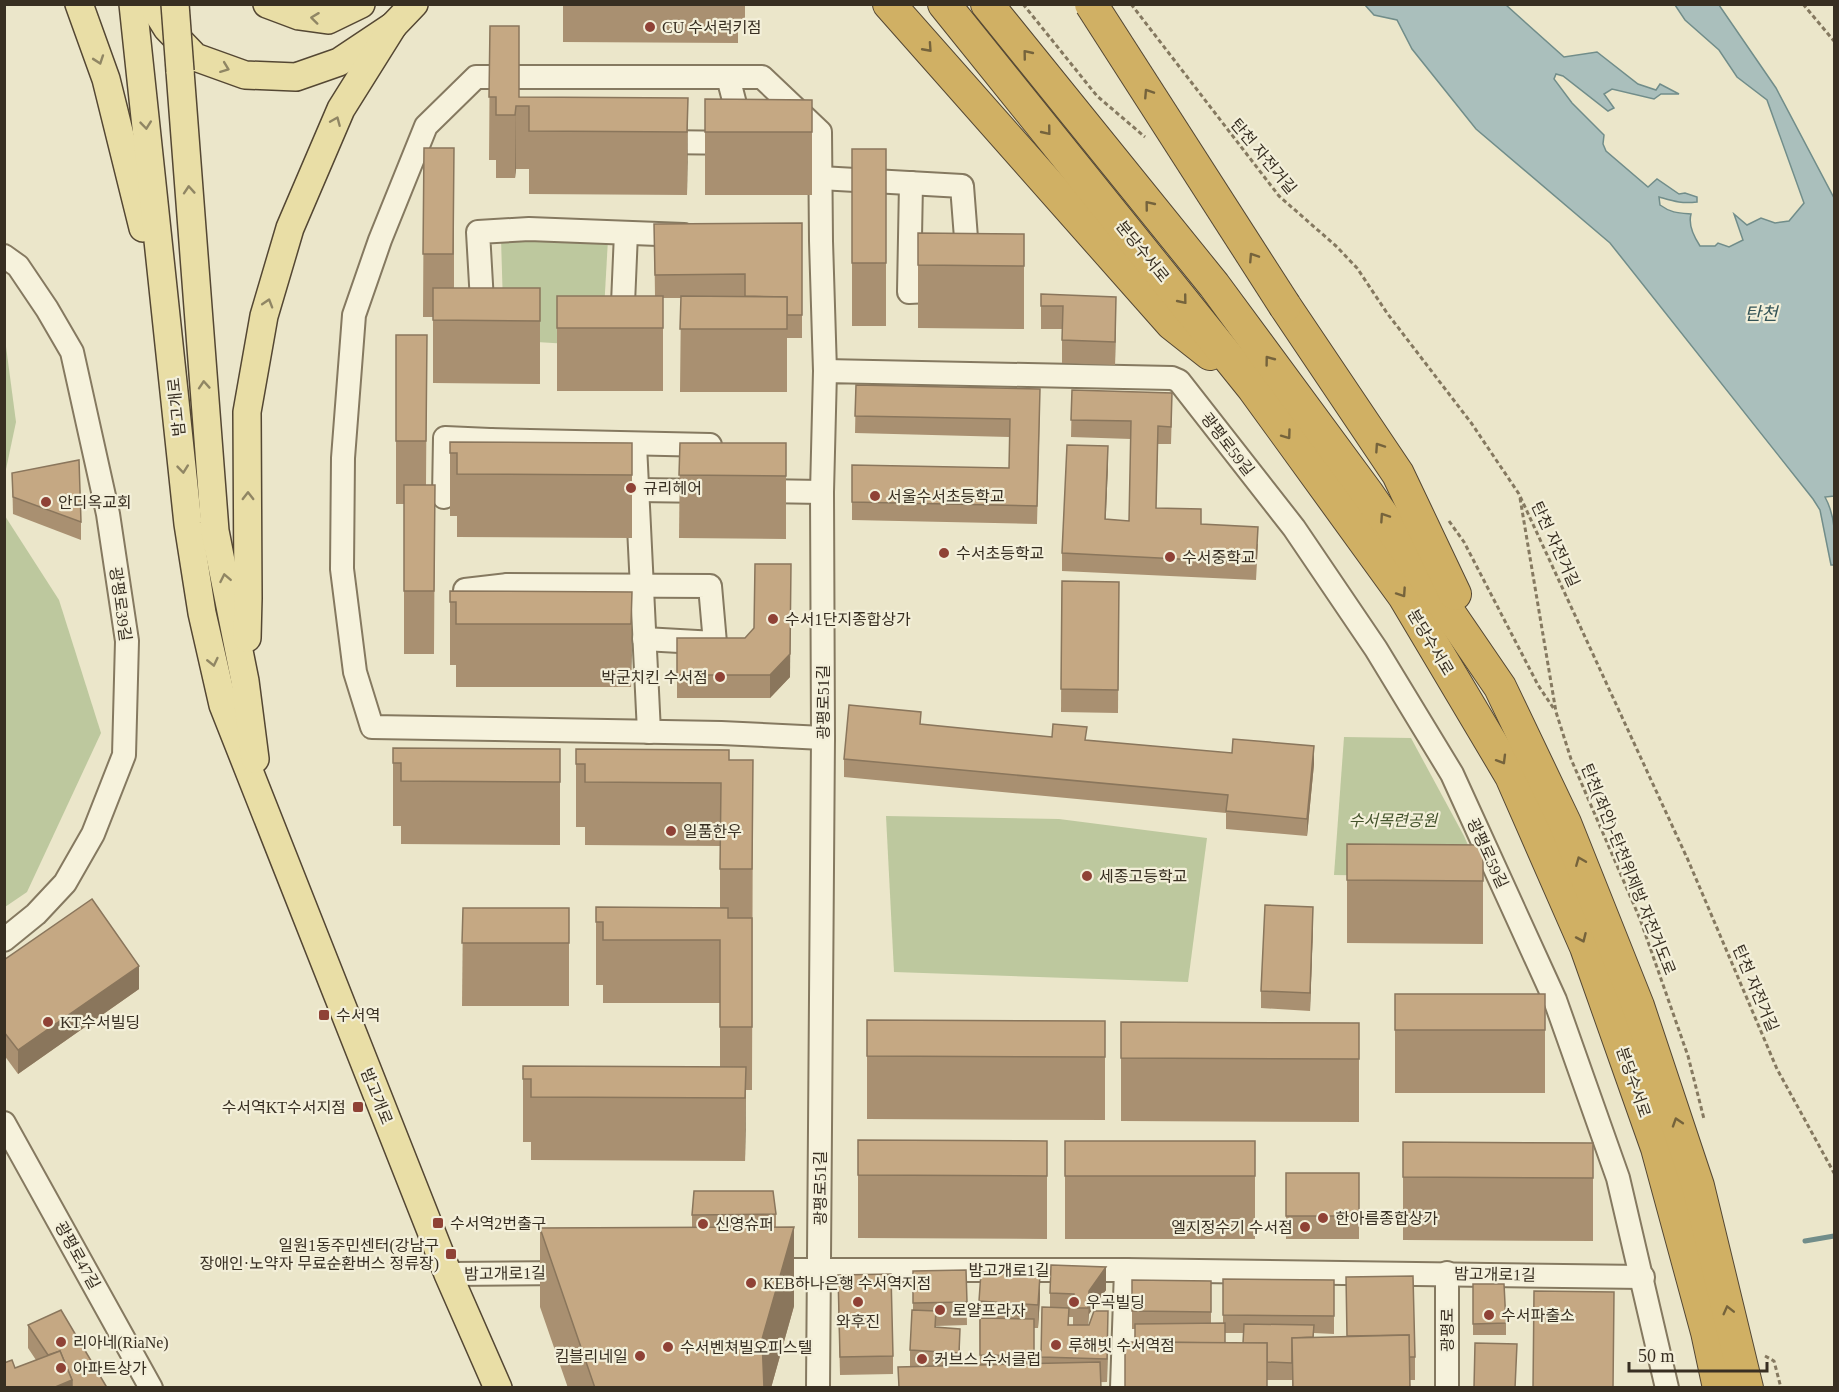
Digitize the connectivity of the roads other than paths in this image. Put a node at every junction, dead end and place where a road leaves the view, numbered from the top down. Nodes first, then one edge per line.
1 (80, 4) edge
2 (132, 4) edge
3 (152, 4) edge
4 (175, 4) edge
5 (267, 4) edge
6 (361, 4) edge
7 (414, 4) edge
8 (889, 4) edge
9 (944, 4) edge
10 (987, 4) edge
11 (1091, 4) edge
12 (393, 26) junction
13 (728, 77) junction
14 (638, 142) edge
15 (820, 178) junction
16 (911, 183) junction
17 (626, 233) junction
18 (706, 236) edge
19 (798, 240) edge
20 (821, 241) junction
21 (4, 256) edge
22 (168, 327) junction
23 (484, 341) edge
24 (621, 350) edge
25 (825, 371) junction
26 (1253, 387) junction
27 (490, 440) junction
28 (635, 445) junction
29 (729, 446) edge
30 (637, 490) junction
31 (822, 492) junction
32 (444, 497) dead end
33 (488, 498) edge
34 (508, 585) junction
35 (642, 586) junction
36 (644, 639) junction
37 (465, 646) edge
38 (511, 648) edge
39 (245, 681) junction
40 (1500, 687) junction
41 (649, 732) junction
42 (823, 738) junction
43 (260, 802) junction
44 (4, 940) edge
45 (4, 1123) edge
46 (820, 1269) junction
47 (741, 1270) edge
48 (1126, 1270) junction
49 (595, 1272) edge
50 (1447, 1273) junction
51 (448, 1274) junction
52 (1643, 1277) junction
53 (151, 1388) edge
54 (498, 1388) edge
55 (818, 1388) edge
56 (1122, 1388) edge
57 (1447, 1388) edge
58 (1668, 1388) edge
59 (1719, 1388) edge
60 (1747, 1388) edge

1 -> 22 main road
2 -> 22 main road, 밤고개로
3 -> 12 main road
39 -> 4 main road, 밤고개로, bridge
6 -> 5 main road
7 - 12 main road
8 -> 26 highway
9 -> 26 highway, 분당수서로
40 -> 10 highway, 분당수서로
40 -> 11 highway, bridge
39 -> 12 main road
13 - 14 street
13 - 15 street, 광평로51길
13 - 41 street, 광평로51길
15 - 16 street
15 - 20 street, 광평로51길
16 - 16 street
17 - 18 street
17 - 23 street
17 - 24 street
19 - 20 street
20 - 25 street, 광평로51길
21 - 44 street, 광평로39길
22 -> 43 main road, 밤고개로
25 - 31 street, 광평로51길
25 - 52 street, 광평로59길
26 -> 59 highway, 분당수서로
27 - 28 street
27 - 32 street
27 - 33 street
28 - 29 street
28 - 30 street
30 - 31 street
30 - 35 street
31 - 42 street, 광평로51길
34 - 35 street
34 - 37 street
34 - 38 street
35 - 36 street
35 - 36 street
36 - 41 street
39 - 43 main road, 밤고개로
60 -> 40 highway, 분당수서로
41 - 42 street
42 - 46 street, 광평로51길
43 - 51 main road, 밤고개로
45 - 53 street, 광평로47길
46 - 47 street, 밤고개로1길
46 - 48 street, 밤고개로1길
46 - 55 street, 광평로51길
48 - 50 street, 밤고개로1길
48 - 56 street
49 - 51 street, 밤고개로1길
50 - 52 street, 밤고개로1길
50 - 57 street, 광평로
51 - 54 main road, 밤고개로
52 - 58 street, 광평로59길

